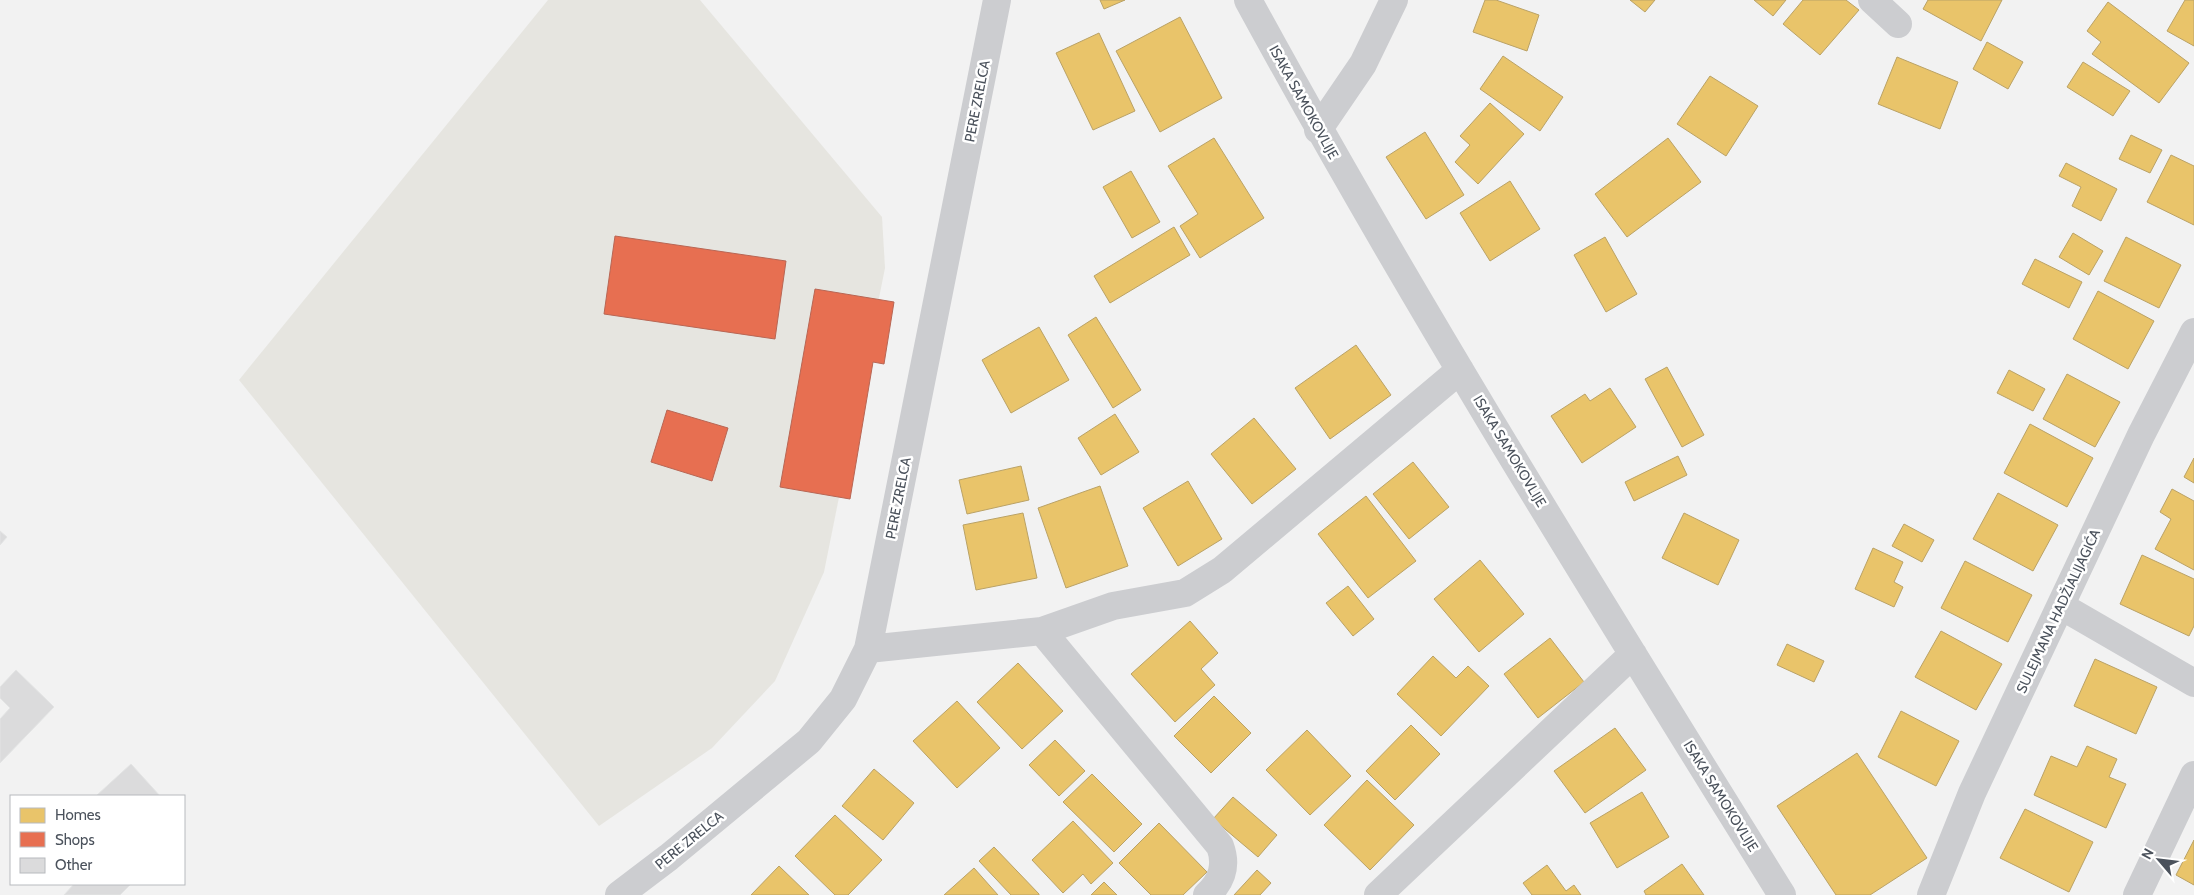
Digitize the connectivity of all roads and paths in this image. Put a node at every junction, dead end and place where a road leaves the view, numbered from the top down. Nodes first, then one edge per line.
1 (997, 0) edge
2 (1248, 0) edge
3 (1394, 0) edge
4 (1872, 0) edge
5 (1898, 24) dead end
6 (1318, 130) junction
7 (2194, 332) edge
8 (1460, 370) junction
9 (2061, 606) junction
10 (1042, 631) junction
11 (868, 649) junction
12 (1633, 654) junction
13 (2194, 684) edge
14 (2194, 775) edge
15 (620, 895) edge
16 (1207, 895) edge
17 (1378, 895) edge
18 (1782, 895) edge
19 (1931, 895) edge
20 (2137, 895) edge

1 - 11 street, PERE ZRELCA
2 - 6 street, ISAKA SAMOKOVLIJE
3 - 6 street
4 - 5 street
6 - 8 street, ISAKA SAMOKOVLIJE
7 - 9 street, SULEJMANA HADŽIALIJAGIĆA
8 - 10 street
8 - 12 street, ISAKA SAMOKOVLIJE
9 - 13 street
9 - 19 street, SULEJMANA HADŽIALIJAGIĆA
10 - 11 street
10 - 16 street
11 - 15 street, PERE ZRELCA
12 - 17 street
12 - 18 street, ISAKA SAMOKOVLIJE
14 - 20 street

